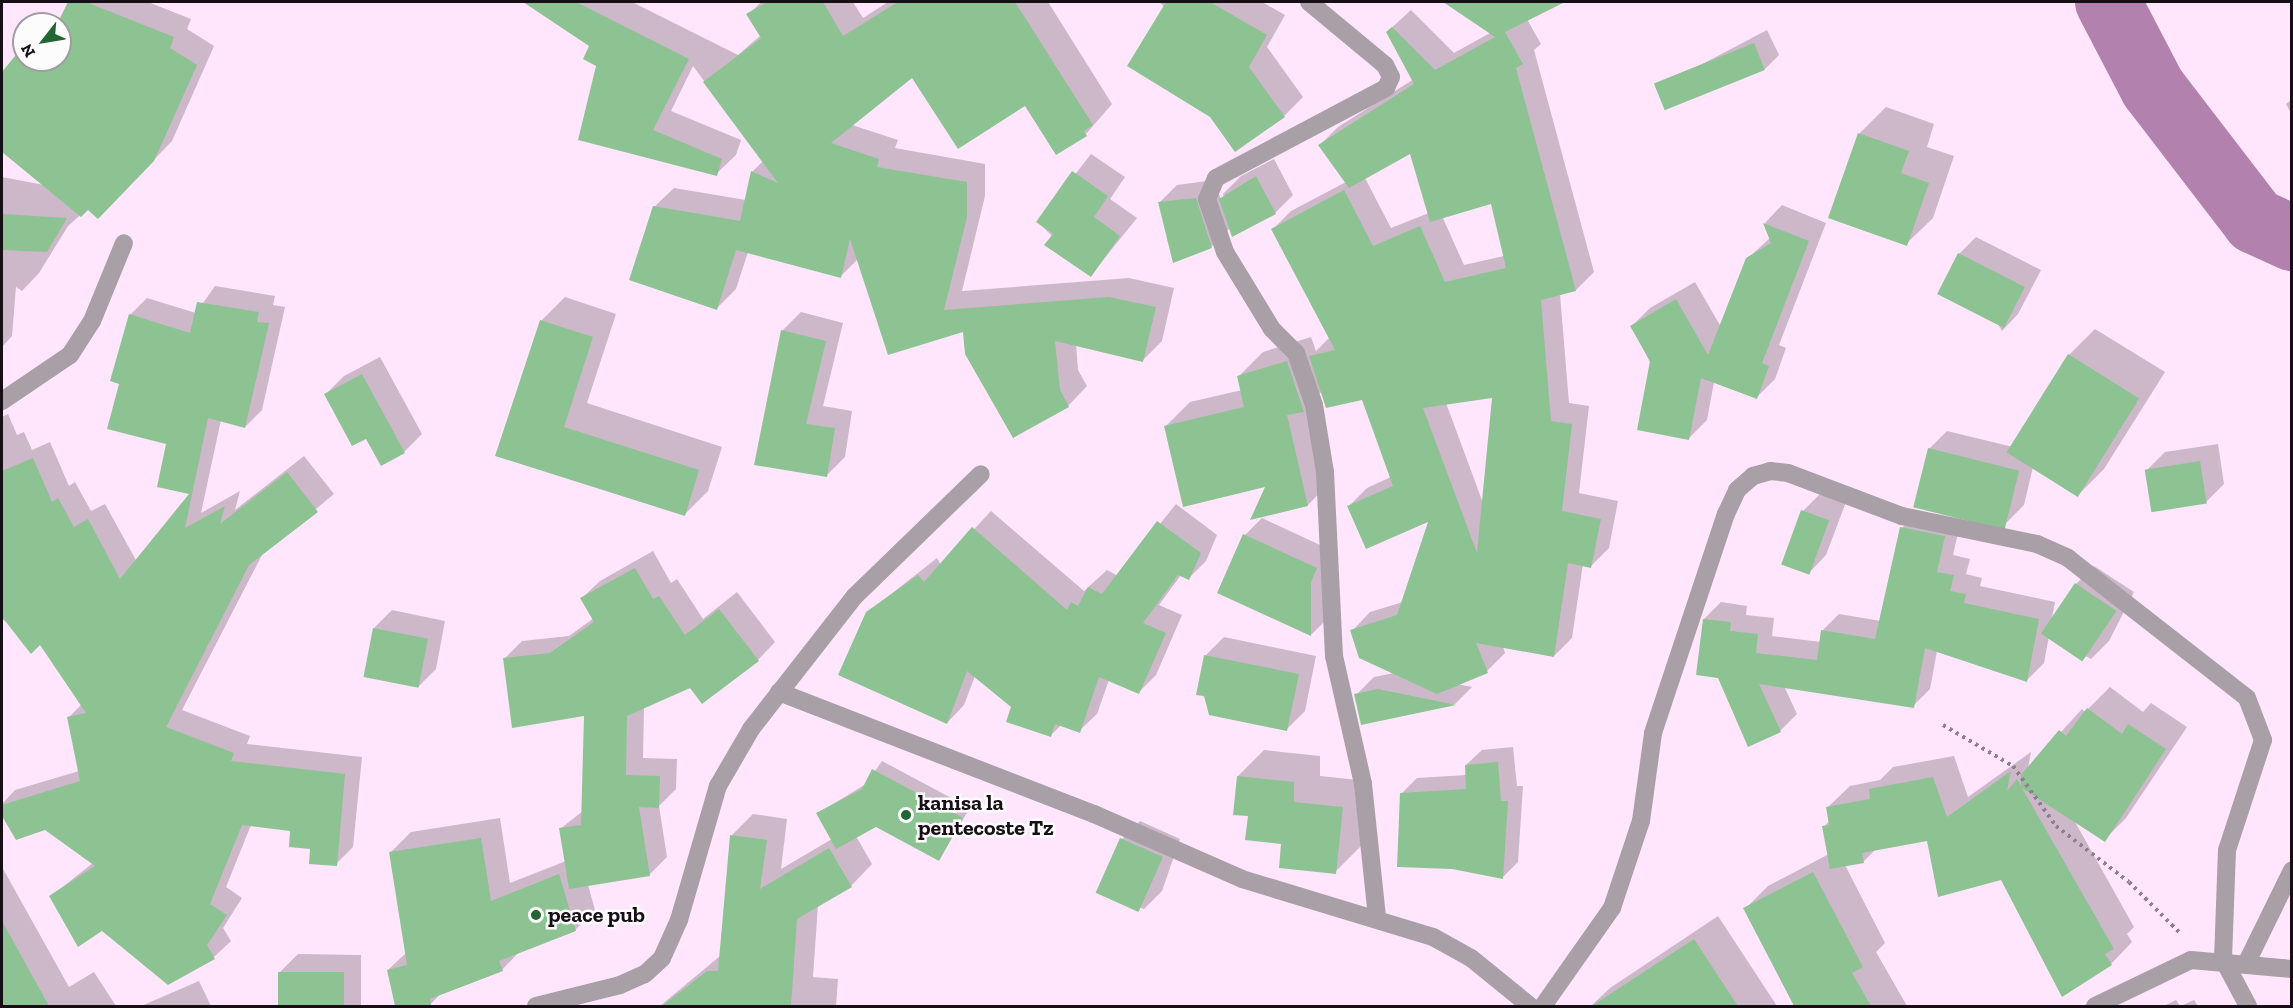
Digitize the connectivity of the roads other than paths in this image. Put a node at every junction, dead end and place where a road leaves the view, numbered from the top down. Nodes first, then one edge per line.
1 (1309, 2) edge
2 (124, 243) dead end
3 (2, 401) edge
4 (981, 474) dead end
5 (779, 692) junction
6 (2292, 870) edge
7 (1377, 917) junction
8 (2215, 959) junction
9 (2247, 962) junction
10 (2292, 969) edge
11 (536, 1006) edge
12 (1530, 1006) edge
13 (1543, 1006) edge
14 (2095, 1006) edge
15 (2248, 1006) edge

1 - 7 street
2 - 3 street
4 - 5 street
5 - 7 street
5 - 11 street
6 - 9 street
7 - 12 street
8 - 9 street
8 - 13 street
8 - 14 street
8 - 15 street
9 - 10 street

